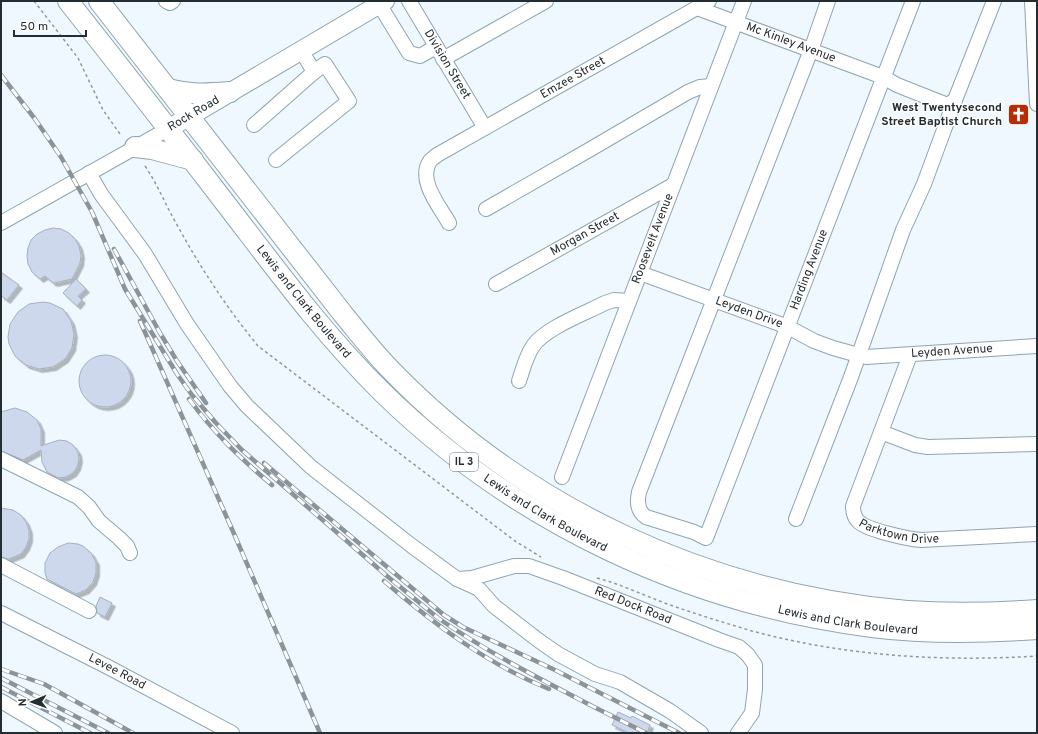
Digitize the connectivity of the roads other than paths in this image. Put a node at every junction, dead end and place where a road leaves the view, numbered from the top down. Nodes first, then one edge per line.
1 (68, 1) edge
2 (99, 1) edge
3 (166, 1) edge
4 (173, 1) edge
5 (408, 1) edge
6 (546, 1) edge
7 (744, 1) edge
8 (828, 1) edge
9 (913, 1) edge
10 (994, 1) edge
11 (1032, 1) edge
12 (382, 3) edge
13 (703, 4) edge
14 (736, 22) junction
15 (301, 50) junction
16 (811, 50) junction
17 (440, 53) junction
18 (314, 72) junction
19 (883, 77) junction
20 (711, 86) junction
21 (168, 89) junction
22 (230, 92) junction
23 (1037, 98) edge
24 (955, 100) junction
25 (1037, 104) edge
26 (188, 116) junction
27 (254, 125) dead end
28 (485, 128) junction
29 (168, 129) junction
30 (128, 141) junction
31 (193, 160) junction
32 (276, 160) dead end
33 (89, 173) junction
34 (673, 184) junction
35 (486, 209) dead end
36 (449, 222) dead end
37 (1, 223) edge
38 (640, 273) junction
39 (496, 284) dead end
40 (714, 300) junction
41 (629, 301) junction
42 (788, 327) junction
43 (1037, 346) edge
44 (910, 355) junction
45 (862, 356) junction
46 (519, 381) dead end
47 (881, 432) junction
48 (1037, 444) edge
49 (1, 459) edge
50 (562, 477) dead end
51 (796, 519) dead end
52 (1037, 534) edge
53 (130, 553) dead end
54 (1, 565) edge
55 (457, 579) junction
56 (1037, 610) edge
57 (89, 611) dead end
58 (1, 613) edge
59 (1037, 629) edge
60 (1, 701) edge
61 (55, 733) edge
62 (232, 733) edge
63 (701, 733) edge
64 (738, 733) edge

1 - 29 highway, Lewis and Clark Boulevard / IL 3
2 - 21 highway, Lewis and Clark Boulevard / IL 3
3 - 4 street
5 - 17 street, Division Street
6 - 17 street
7 - 14 street, Roosevelt Avenue
8 - 16 street
9 - 19 street, Harding Avenue
10 - 24 street
11 - 23 street
12 - 15 main road, Rock Road
12 - 17 street
13 - 14 street, Mc Kinley Avenue
13 - 28 street, Emzee Street
14 - 16 street, Mc Kinley Avenue
14 - 20 street, Roosevelt Avenue
15 - 18 street
15 - 22 main road, Rock Road
16 - 19 street, Mc Kinley Avenue
16 - 40 street
17 - 28 street, Division Street
18 - 27 street
18 - 32 street
19 - 24 street, Mc Kinley Avenue
19 - 42 street, Harding Avenue
20 - 34 street, Roosevelt Avenue
20 - 35 street
21 - 22 highway
21 - 26 highway, Lewis and Clark Boulevard / IL 3
22 - 26 main road, Rock Road
23 - 25 street
24 - 45 street
26 - 29 main road, Rock Road
26 - 56 highway, Lewis and Clark Boulevard / IL 3
28 - 36 street, Emzee Street
29 - 30 street, Rock Road
29 - 31 highway, Lewis and Clark Boulevard / IL 3
30 - 31 highway
30 - 33 street, Rock Road
31 - 59 highway, Lewis and Clark Boulevard / IL 3
33 - 37 street, Rock Road
33 - 55 street
34 - 38 street, Roosevelt Avenue
34 - 39 street, Morgan Street
38 - 40 street, Leyden Drive
38 - 41 street, Roosevelt Avenue
40 - 42 street, Leyden Drive
40 - 42 street, Harding Avenue
41 - 46 street
41 - 50 street, Roosevelt Avenue
42 - 45 street, Leyden Drive
43 - 44 street, Leyden Avenue
44 - 45 street, Leyden Avenue
44 - 47 street, Parktown Drive
45 - 51 street
47 - 48 street
47 - 52 street, Parktown Drive
49 - 53 street
54 - 57 street
55 - 63 street
55 - 64 street, Red Dock Road
58 - 62 street, Levee Road
60 - 61 street

